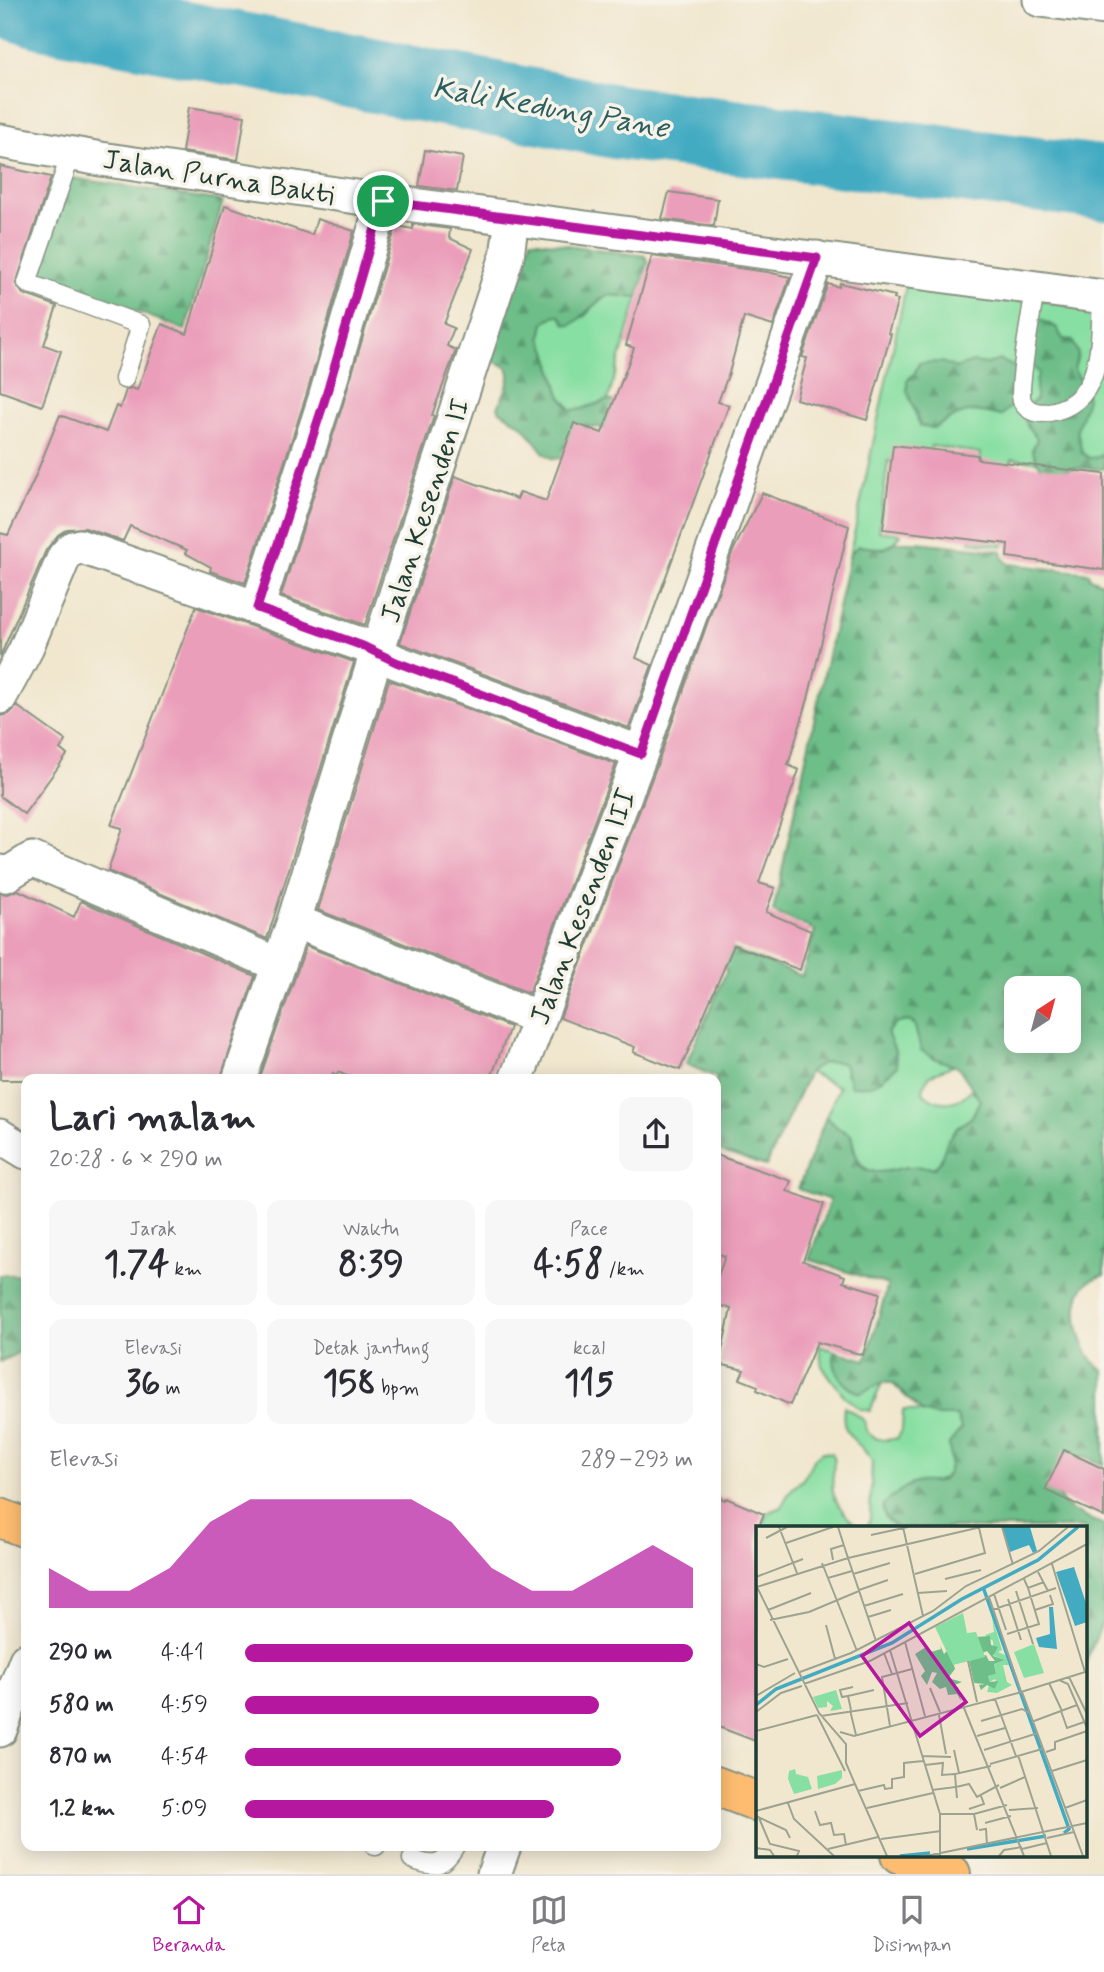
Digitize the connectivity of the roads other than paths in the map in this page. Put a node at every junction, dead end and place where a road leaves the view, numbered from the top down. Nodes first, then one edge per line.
1 (1040, 0) edge
2 (1104, 8) edge
3 (0, 141) edge
4 (71, 153) junction
5 (383, 201) junction
6 (512, 218) junction
7 (817, 258) junction
8 (1035, 288) junction
9 (1103, 297) edge
10 (124, 379) dead end
11 (257, 608) junction
12 (377, 652) junction
13 (0, 697) edge
14 (641, 754) junction
15 (0, 872) edge
16 (294, 921) junction
17 (279, 965) junction
18 (539, 1018) junction
19 (241, 1074) edge
20 (518, 1074) edge
21 (0, 1136) edge
22 (21, 1149) edge
23 (0, 1518) edge
24 (21, 1526) edge
25 (21, 1673) edge
26 (0, 1730) edge
27 (721, 1788) edge
28 (756, 1801) edge
29 (451, 1851) edge
30 (502, 1851) edge
31 (903, 1856) edge
32 (412, 1859) dead end
33 (494, 1874) edge
34 (951, 1874) edge

1 - 2 street
3 - 4 street, Jalan Purna Bakti
4 - 5 street, Jalan Purna Bakti
4 - 10 lane
5 - 6 street, Jalan Purna Bakti
5 - 11 street
6 - 7 street, Jalan Purna Bakti
6 - 12 street, Jalan Kesenden II
7 - 8 street, Jalan Purna Bakti
7 - 14 street, Jalan Kesenden III
8 - 9 street, Jalan Purna Bakti
8 - 9 lane
11 - 12 street
11 - 13 street
12 - 14 street
12 - 16 street, Jalan Kesenden II
14 - 18 street, Jalan Kesenden III
15 - 17 street
16 - 17 street, Jalan Kesenden II
16 - 18 street
17 - 19 street, Jalan Kesenden II
18 - 20 street, Jalan Kesenden III
21 - 22 street
23 - 24 highway
25 - 26 street
27 - 28 highway
29 - 32 lane
30 - 33 street
31 - 34 highway

